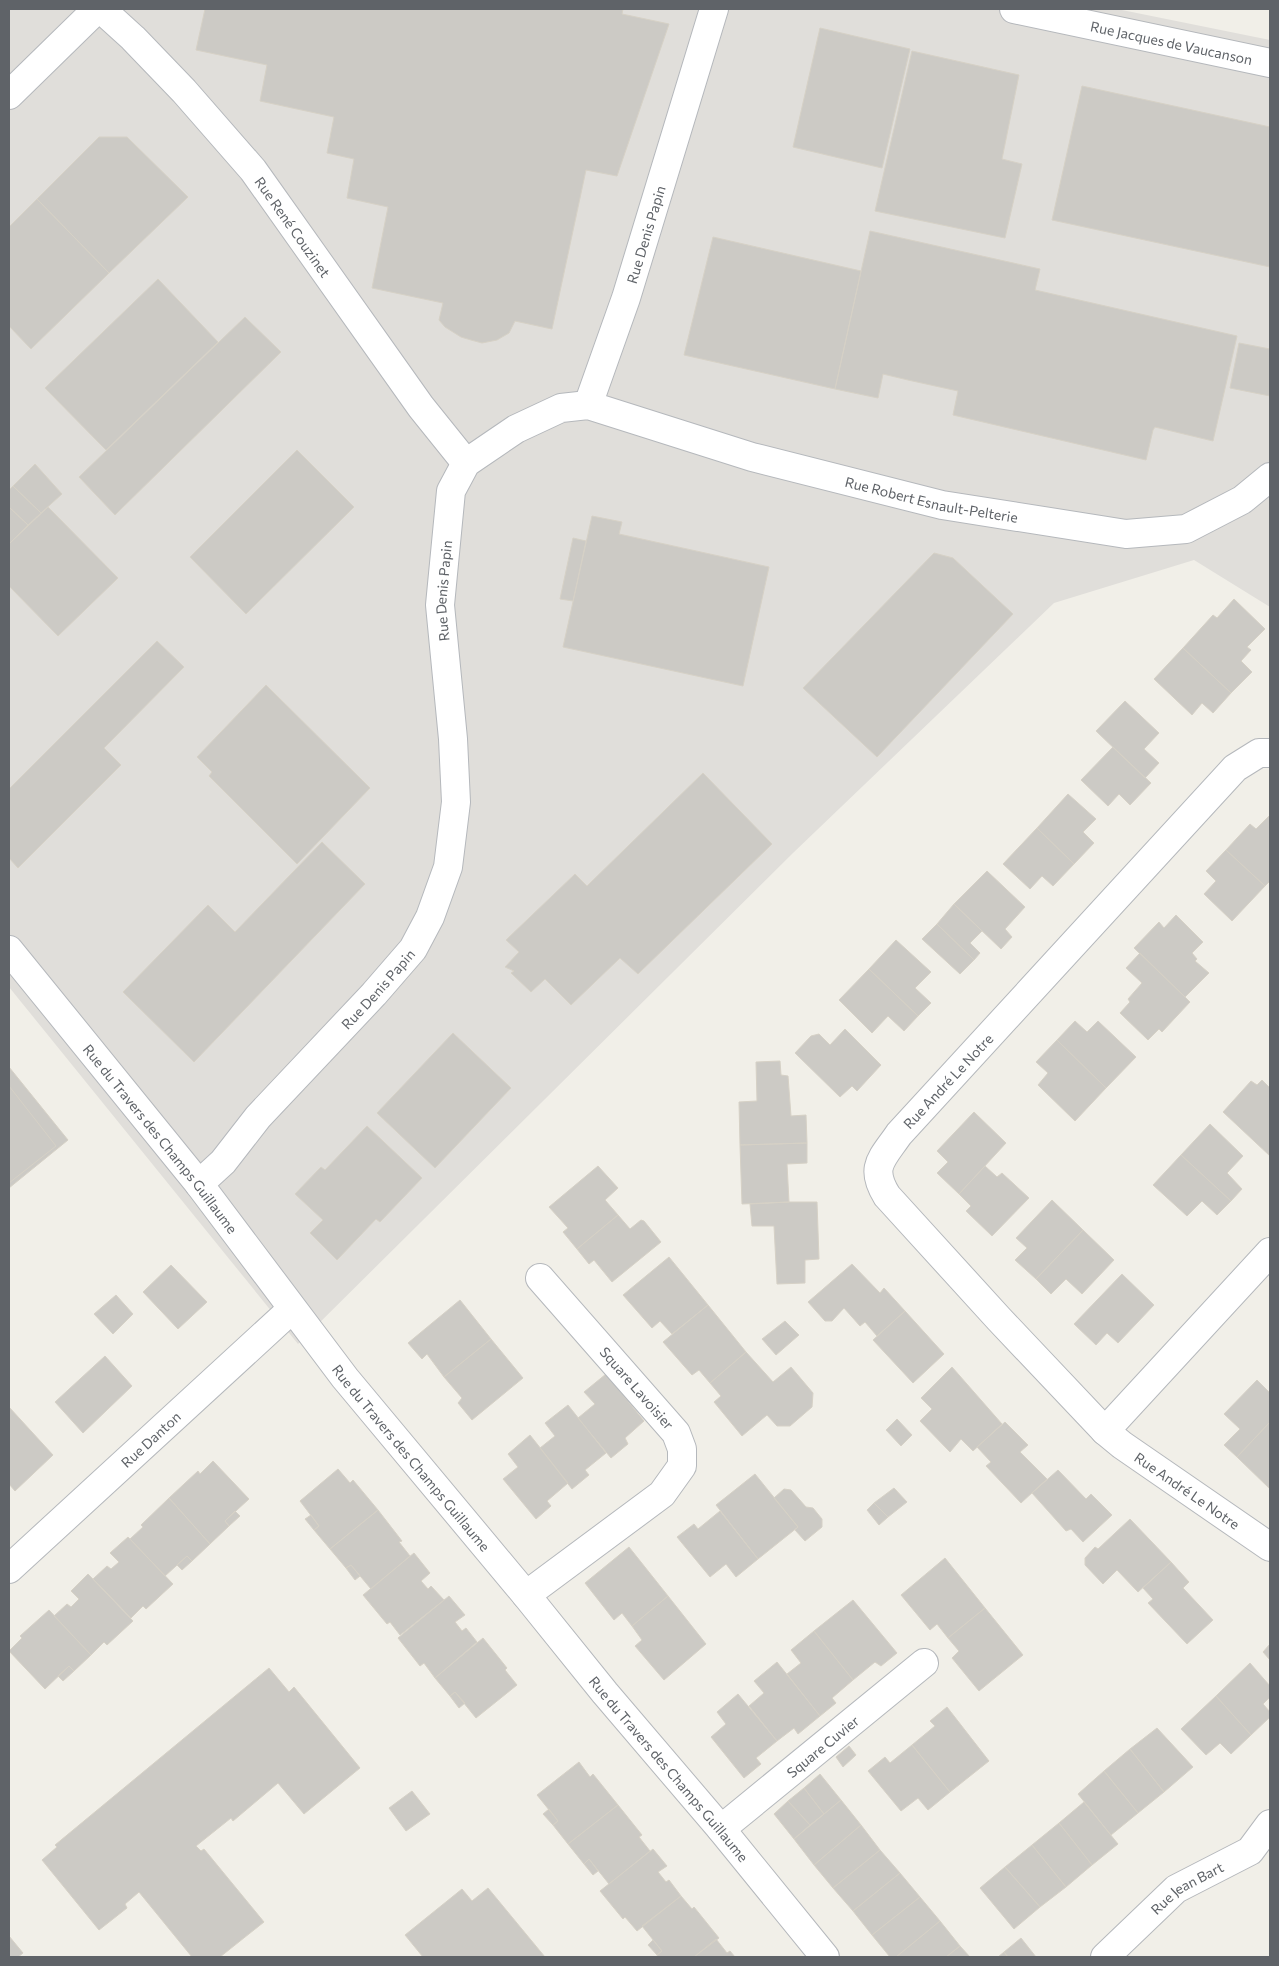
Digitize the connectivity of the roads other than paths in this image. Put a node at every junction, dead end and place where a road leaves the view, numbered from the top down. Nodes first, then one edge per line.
1 (97, 9) edge
2 (101, 9) edge
3 (714, 9) edge
4 (1014, 9) edge
5 (1270, 63) edge
6 (9, 95) edge
7 (588, 406) junction
8 (466, 463) junction
9 (1270, 478) edge
10 (1270, 753) edge
11 (13, 964) edge
12 (199, 1184) junction
13 (1270, 1252) edge
14 (540, 1278) dead end
15 (292, 1309) junction
16 (1105, 1431) junction
17 (1270, 1547) edge
18 (9, 1569) edge
19 (526, 1595) junction
20 (924, 1663) dead end
21 (1270, 1824) edge
22 (721, 1830) junction
23 (825, 1957) edge
24 (1105, 1957) edge

1 - 6 street
2 - 8 street, Rue René Couzinet
3 - 7 street, Rue Denis Papin
4 - 5 street, Rue Jacques de Vaucanson
7 - 8 street, Rue Denis Papin
7 - 9 street, Rue Robert Esnault-Pelterie
8 - 12 street, Rue Denis Papin
10 - 16 street, Rue André Le Notre
11 - 12 street, Rue du Travers des Champs Guillaume
12 - 15 street, Rue du Travers des Champs Guillaume
13 - 16 street
14 - 19 street, Square Lavoisier
15 - 18 street, Rue Danton
15 - 19 street, Rue du Travers des Champs Guillaume
16 - 17 street, Rue André Le Notre
19 - 22 street, Rue du Travers des Champs Guillaume
20 - 22 street, Square Cuvier
21 - 24 street, Rue Jean Bart
22 - 23 street, Rue du Travers des Champs Guillaume

